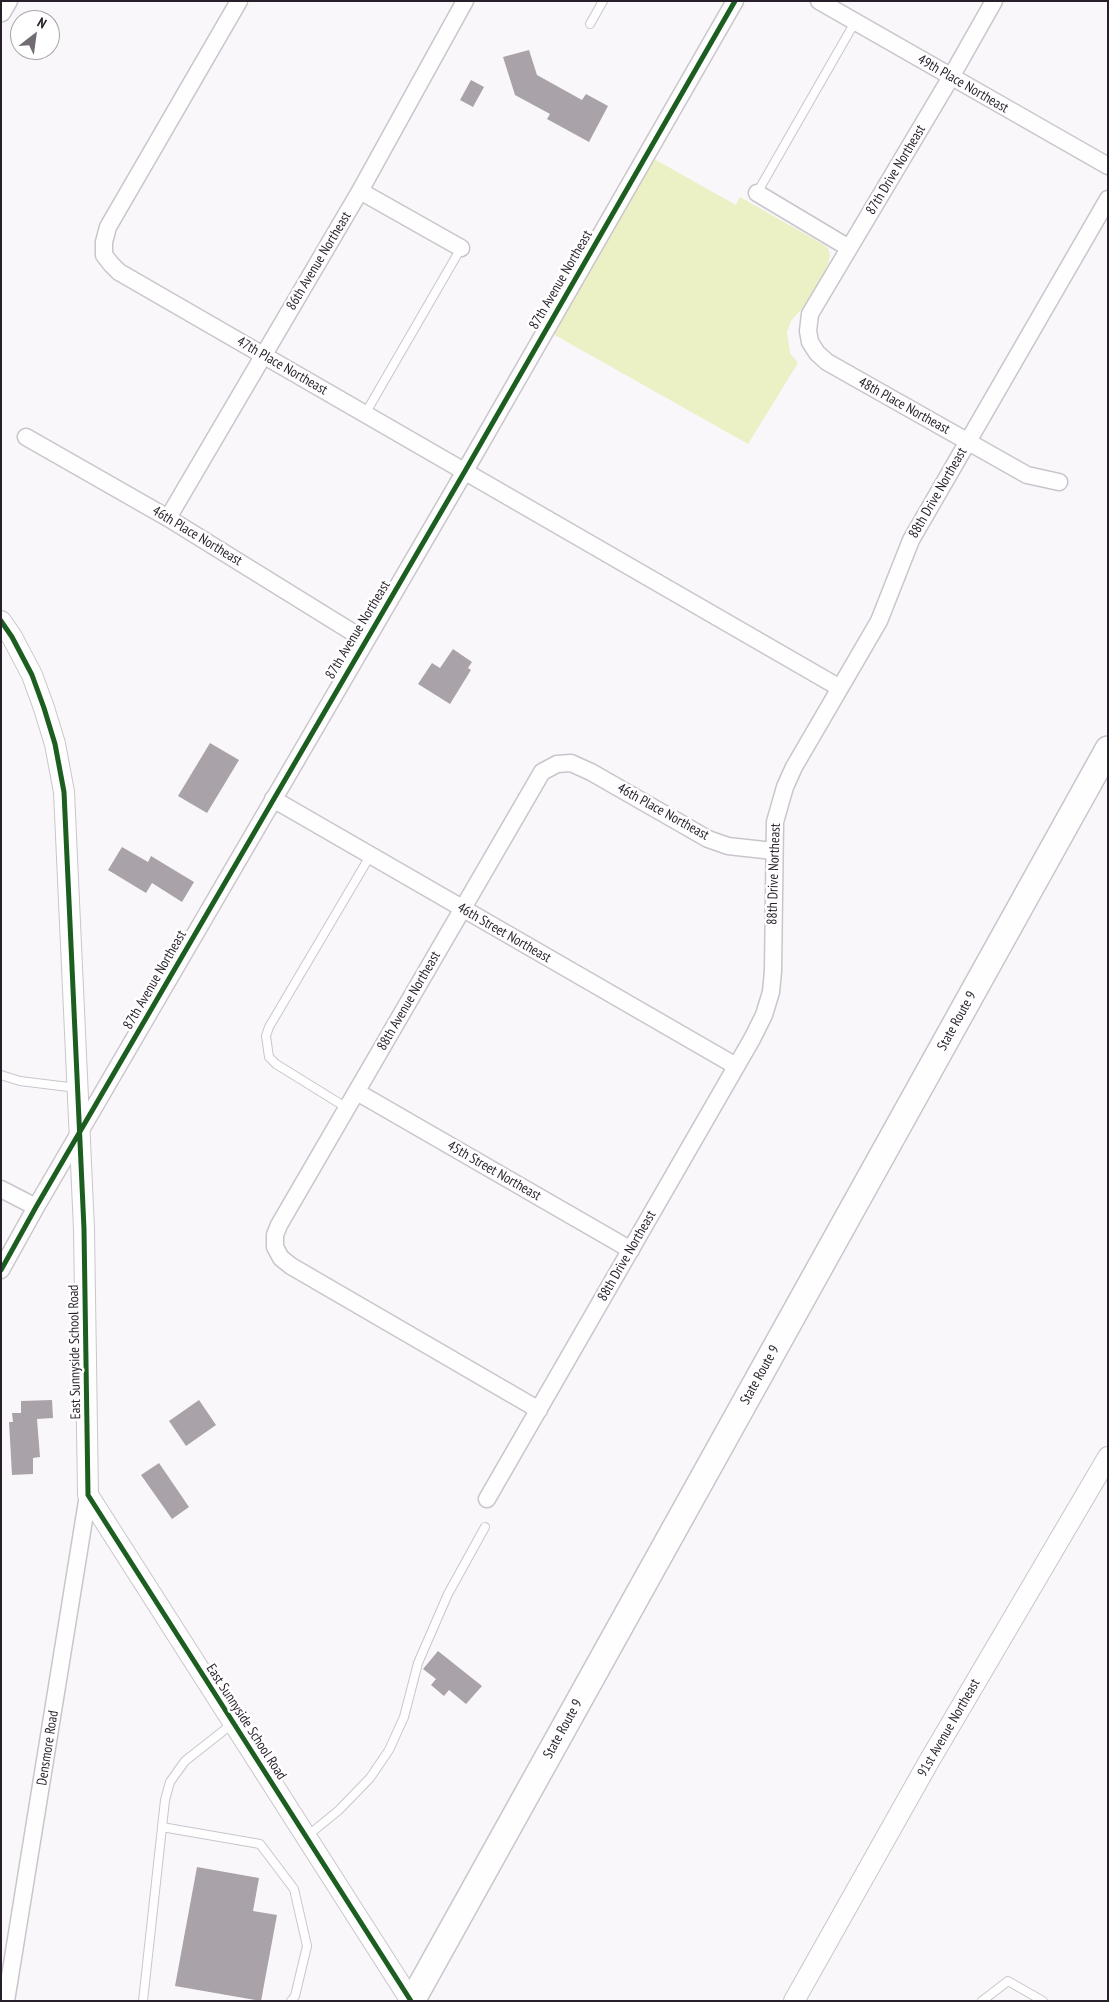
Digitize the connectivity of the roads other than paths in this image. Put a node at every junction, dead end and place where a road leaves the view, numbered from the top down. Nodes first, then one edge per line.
1 (239, 1) edge
2 (465, 1) edge
3 (603, 1) edge
4 (735, 1) edge
5 (819, 1) edge
6 (994, 1) edge
7 (855, 22) junction
8 (590, 24) dead end
9 (951, 77) junction
10 (1108, 166) edge
11 (360, 192) junction
12 (757, 193) joint
13 (1108, 199) edge
14 (461, 248) joint
15 (850, 248) junction
16 (810, 342) joint
17 (263, 355) junction
18 (365, 414) junction
19 (26, 437) dead end
20 (967, 441) junction
21 (464, 471) junction
22 (1059, 482) dead end
23 (168, 518) junction
24 (1, 621) edge
25 (365, 640) junction
26 (840, 688) junction
27 (1108, 749) edge
28 (556, 764) joint
29 (273, 799) junction
30 (773, 851) junction
31 (370, 856) junction
32 (462, 909) junction
33 (736, 1066) junction
34 (1, 1075) edge
35 (79, 1088) junction
36 (357, 1092) junction
37 (348, 1109) junction
38 (80, 1133) junction
39 (1, 1189) edge
40 (36, 1207) junction
41 (632, 1250) junction
42 (1, 1270) edge
43 (538, 1410) junction
44 (1108, 1457) edge
45 (88, 1495) junction
46 (487, 1499) dead end
47 (485, 1527) dead end
48 (234, 1723) junction
49 (162, 1827) junction
50 (306, 1836) junction
51 (6, 2001) edge
52 (143, 2001) edge
53 (291, 2001) edge
54 (412, 2001) edge
55 (794, 2001) edge
56 (982, 2001) edge
57 (1043, 2001) edge

1 - 17 street, 47th PIace Northeast
2 - 11 street, 86th Avenue Northeast
3 - 8 lane
4 - 21 street, 87th Avenue Northeast
5 - 7 street, 49th Place Northeast
6 - 9 street, 87th Drive Northeast
7 - 9 street, 49th Place Northeast
7 - 12 lane
9 - 10 street, 49th Place Northeast
9 - 15 street, 87th Drive Northeast
11 - 14 street
11 - 17 street, 86th Avenue Northeast
12 - 15 street
13 - 20 street, 88th Drive Northeast
14 - 18 lane
15 - 16 street, 87th Drive Northeast
16 - 20 street, 48th Place Northeast
17 - 18 street, 47th PIace Northeast
17 - 23 street, 86th Avenue Northeast
18 - 21 street, 47th PIace Northeast
19 - 23 street, 46th Place Northeast
20 - 22 street, 48th Place Northeast
20 - 26 street, 88th Drive Northeast
21 - 25 street, 87th Avenue Northeast
21 - 26 street, 47th PIace Northeast
23 - 25 street, 46th Place Northeast
24 - 35 street, East Sunnyside School Road
25 - 29 street, 87th Avenue Northeast
26 - 30 street, 88th Drive Northeast
27 - 54 main road, State Route 9
28 - 30 street, 46th Place Northeast
28 - 32 street, 88th Avenue Northeast
29 - 31 street, 46th Street Northeast
29 - 38 street, 87th Avenue Northeast
30 - 33 street, 88th Drive Northeast
31 - 32 street, 46th Street Northeast
31 - 37 lane
32 - 33 street, 46th Street Northeast
32 - 36 street, 88th Avenue Northeast
33 - 41 street, 88th Drive Northeast
34 - 35 lane
35 - 38 street, East Sunnyside School Road
36 - 37 street, 88th Avenue Northeast
36 - 41 street, 45th Street Northeast
37 - 43 street, 88th Avenue Northeast
38 - 40 street, 87th Avenue Northeast
38 - 45 street, East Sunnyside School Road
39 - 40 street
40 - 42 street, 87th Avenue Northeast
41 - 43 street, 88th Drive Northeast
43 - 46 street, 88th Drive Northeast
44 - 55 street, 91st Avenue Northeast
45 - 48 street, East Sunnyside School Road
45 - 51 street, Densmore Road
47 - 50 lane
48 - 49 lane
48 - 50 street, East Sunnyside School Road
49 - 52 lane
49 - 53 lane
50 - 54 street, East Sunnyside School Road
56 - 57 lane

